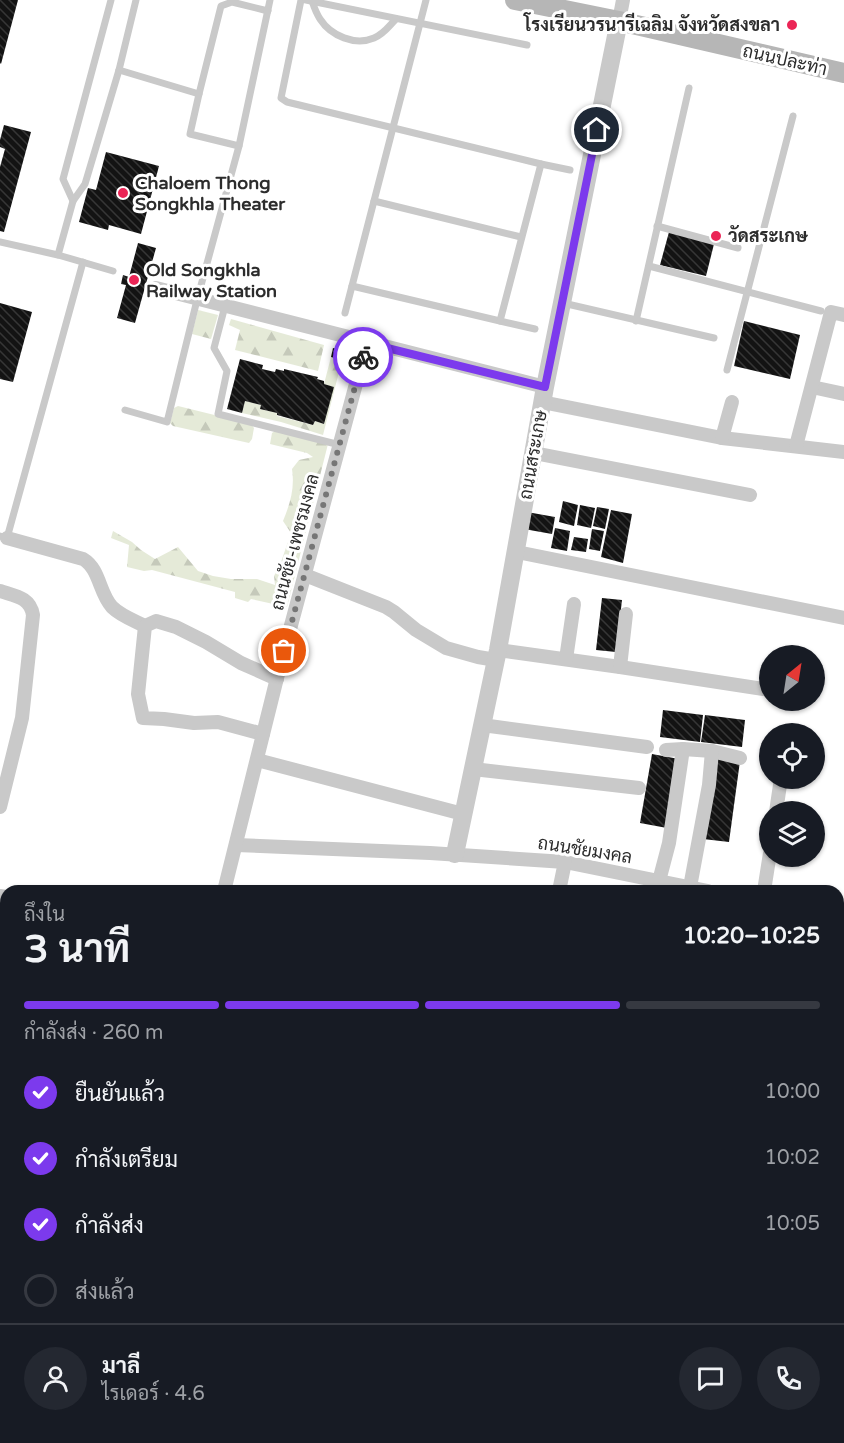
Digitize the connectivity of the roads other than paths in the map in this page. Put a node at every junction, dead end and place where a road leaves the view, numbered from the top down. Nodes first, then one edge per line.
1 (111, 0) edge
2 (136, 0) edge
3 (270, 0) edge
4 (306, 0) edge
5 (426, 0) edge
6 (515, 0) edge
7 (623, 0) edge
8 (268, 11) junction
9 (396, 19) junction
10 (619, 21) junction
11 (421, 24) junction
12 (526, 45) dead end
13 (119, 70) junction
14 (844, 73) edge
15 (689, 88) dead end
16 (200, 94) junction
17 (793, 116) dead end
18 (393, 128) junction
19 (239, 146) junction
20 (540, 164) junction
21 (570, 170) dead end
22 (74, 201) junction
23 (374, 201) junction
24 (657, 226) junction
25 (521, 237) junction
26 (0, 242) edge
27 (738, 248) dead end
28 (58, 255) junction
29 (83, 262) junction
30 (649, 266) junction
31 (113, 271) dead end
32 (352, 286) junction
33 (156, 288) dead end
34 (747, 291) junction
35 (197, 300) junction
36 (562, 303) junction
37 (225, 306) junction
38 (821, 311) dead end
39 (345, 313) dead end
40 (844, 315) edge
41 (500, 321) junction
42 (636, 321) junction
43 (535, 329) dead end
44 (714, 338) dead end
45 (367, 343) junction
46 (727, 370) dead end
47 (812, 387) junction
48 (844, 394) edge
49 (544, 395) junction
50 (732, 402) dead end
51 (125, 410) dead end
52 (722, 438) junction
53 (340, 445) junction
54 (796, 446) junction
55 (844, 452) edge
56 (534, 453) junction
57 (750, 495) dead end
58 (3, 537) edge
59 (517, 552) junction
60 (305, 575) junction
61 (0, 591) edge
62 (574, 604) dead end
63 (627, 614) dead end
64 (844, 618) edge
65 (145, 626) junction
66 (497, 655) junction
67 (566, 659) junction
68 (620, 667) junction
69 (277, 679) junction
70 (759, 688) edge
71 (482, 725) junction
72 (263, 734) junction
73 (647, 747) dead end
74 (683, 749) junction
75 (666, 750) dead end
76 (712, 751) junction
77 (740, 758) dead end
78 (257, 760) junction
79 (473, 769) junction
80 (639, 788) dead end
81 (0, 807) edge
82 (463, 814) junction
83 (236, 845) junction
84 (455, 854) junction
85 (565, 862) junction
86 (768, 867) edge
87 (659, 881) junction
88 (226, 885) edge
89 (560, 885) edge
90 (680, 885) edge
91 (690, 885) edge
92 (765, 885) edge

1 - 22 lane
2 - 13 lane
3 - 8 lane
4 - 9 lane
4 - 9 lane
4 - 18 lane
5 - 11 lane
6 - 10 main road, ถนนปละท่า
7 - 10 street
8 - 16 lane
8 - 19 lane
9 - 11 lane
10 - 14 main road, ถนนปละท่า
10 - 36 street, ถนนสระเกษ
11 - 12 lane
11 - 18 lane
13 - 16 lane
13 - 22 lane
15 - 24 lane
16 - 19 lane
17 - 34 lane
18 - 20 lane
18 - 23 lane
19 - 35 lane
20 - 21 lane
20 - 25 lane
22 - 28 lane
23 - 25 lane
23 - 32 lane
24 - 27 lane
24 - 30 lane
25 - 41 lane
26 - 28 lane
28 - 29 lane
29 - 31 lane
29 - 58 lane
30 - 34 lane
30 - 42 lane
32 - 39 lane
32 - 41 lane
33 - 35 street
34 - 38 lane
34 - 46 lane
35 - 37 street
35 - 51 lane
36 - 42 lane
36 - 49 street, ถนนสระเกษ
37 - 45 street
37 - 53 lane
40 - 47 street
41 - 43 lane
42 - 44 lane
45 - 49 street
45 - 53 street, ถนนชัย-เพชรมงคล
47 - 48 street
47 - 54 street
49 - 52 street
49 - 56 street, ถนนสระเกษ
50 - 52 street
52 - 54 street
53 - 60 street, ถนนชัย-เพชรมงคล
54 - 55 street
56 - 57 street
56 - 59 street, ถนนสระเกษ
58 - 65 street
59 - 64 street
59 - 66 street, ถนนสระเกษ
60 - 66 street
60 - 69 street, ถนนชัย-เพชรมงคล
61 - 81 street
62 - 67 street
63 - 68 street
65 - 69 street
65 - 72 street
66 - 67 street
66 - 71 street, ถนนสระเกษ
67 - 68 street
68 - 70 street
69 - 72 street, ถนนชัย-เพชรมงคล
71 - 73 street
71 - 79 street, ถนนสระเกษ
72 - 78 street, ถนนชัย-เพชรมงคล
74 - 75 street
74 - 76 street
74 - 87 street
76 - 77 street
76 - 91 street
78 - 82 street
78 - 83 street, ถนนชัย-เพชรมงคล
79 - 80 street
79 - 82 street, ถนนสระเกษ
82 - 84 street, ถนนสระเกษ
83 - 84 street, ถนนชัยมงคล
83 - 88 street, ถนนชัย-เพชรมงคล
84 - 85 street, ถนนชัยมงคล
85 - 87 street, ถนนชัยมงคล
85 - 89 street
86 - 92 street
87 - 90 street, ถนนชัยมงคล

